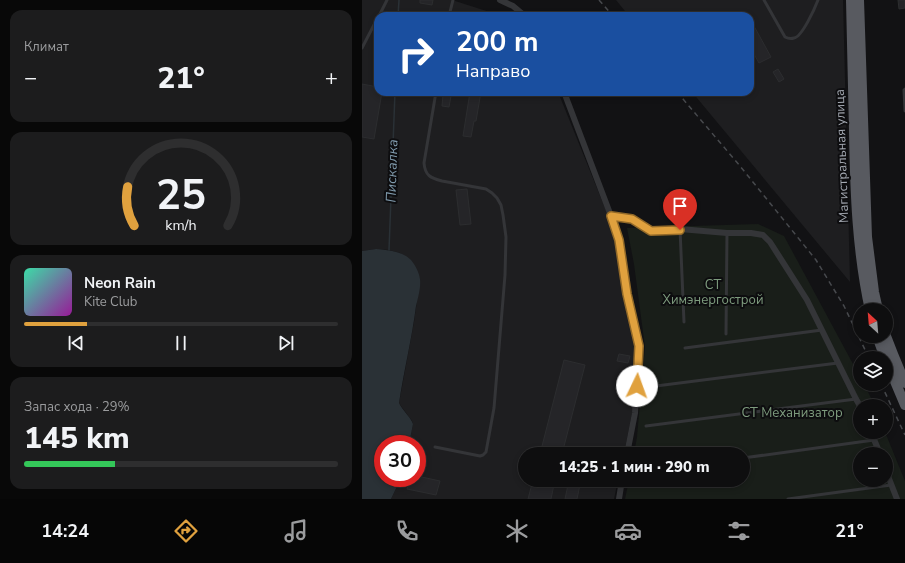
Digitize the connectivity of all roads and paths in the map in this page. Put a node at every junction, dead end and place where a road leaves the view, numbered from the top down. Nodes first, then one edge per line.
1 (387, 0) edge
2 (453, 0) edge
3 (500, 0) edge
4 (764, 0) edge
5 (818, 0) edge
6 (851, 0) edge
7 (859, 0) edge
8 (380, 12) edge
9 (449, 12) edge
10 (520, 12) edge
11 (374, 24) edge
12 (362, 48) edge
13 (905, 89) edge
14 (435, 96) edge
15 (566, 96) edge
16 (905, 111) edge
17 (611, 216) junction
18 (680, 230) junction
19 (727, 233) junction
20 (869, 303) edge
21 (876, 303) edge
22 (684, 322) dead end
23 (822, 330) junction
24 (726, 334) dead end
25 (889, 343) edge
26 (685, 348) dead end
27 (838, 362) junction
28 (893, 376) edge
29 (905, 383) edge
30 (656, 386) dead end
31 (853, 399) edge
32 (856, 399) edge
33 (905, 405) edge
34 (646, 426) dead end
35 (874, 440) joint
36 (435, 447) dead end
37 (629, 447) edge
38 (877, 447) edge
39 (750, 457) edge
40 (621, 487) edge
41 (877, 487) edge
42 (893, 487) edge
43 (619, 499) edge
44 (788, 499) edge
45 (897, 499) edge

1 - 8 lane
2 - 9 lane
3 - 10 street
4 - 5 lane
6 - 20 highway, Магистральная улица
7 - 21 highway, Магистральная улица
11 - 12 lane
13 - 16 lane
14 - 36 lane
15 - 17 street
17 - 18 street
17 - 37 street
18 - 19 street
18 - 22 lane
19 - 23 street
19 - 24 lane
23 - 26 lane
23 - 27 street
25 - 29 highway
27 - 30 lane
27 - 32 street
28 - 33 highway
31 - 34 lane
35 - 38 street
35 - 39 lane
40 - 43 street
41 - 44 lane
42 - 45 street

